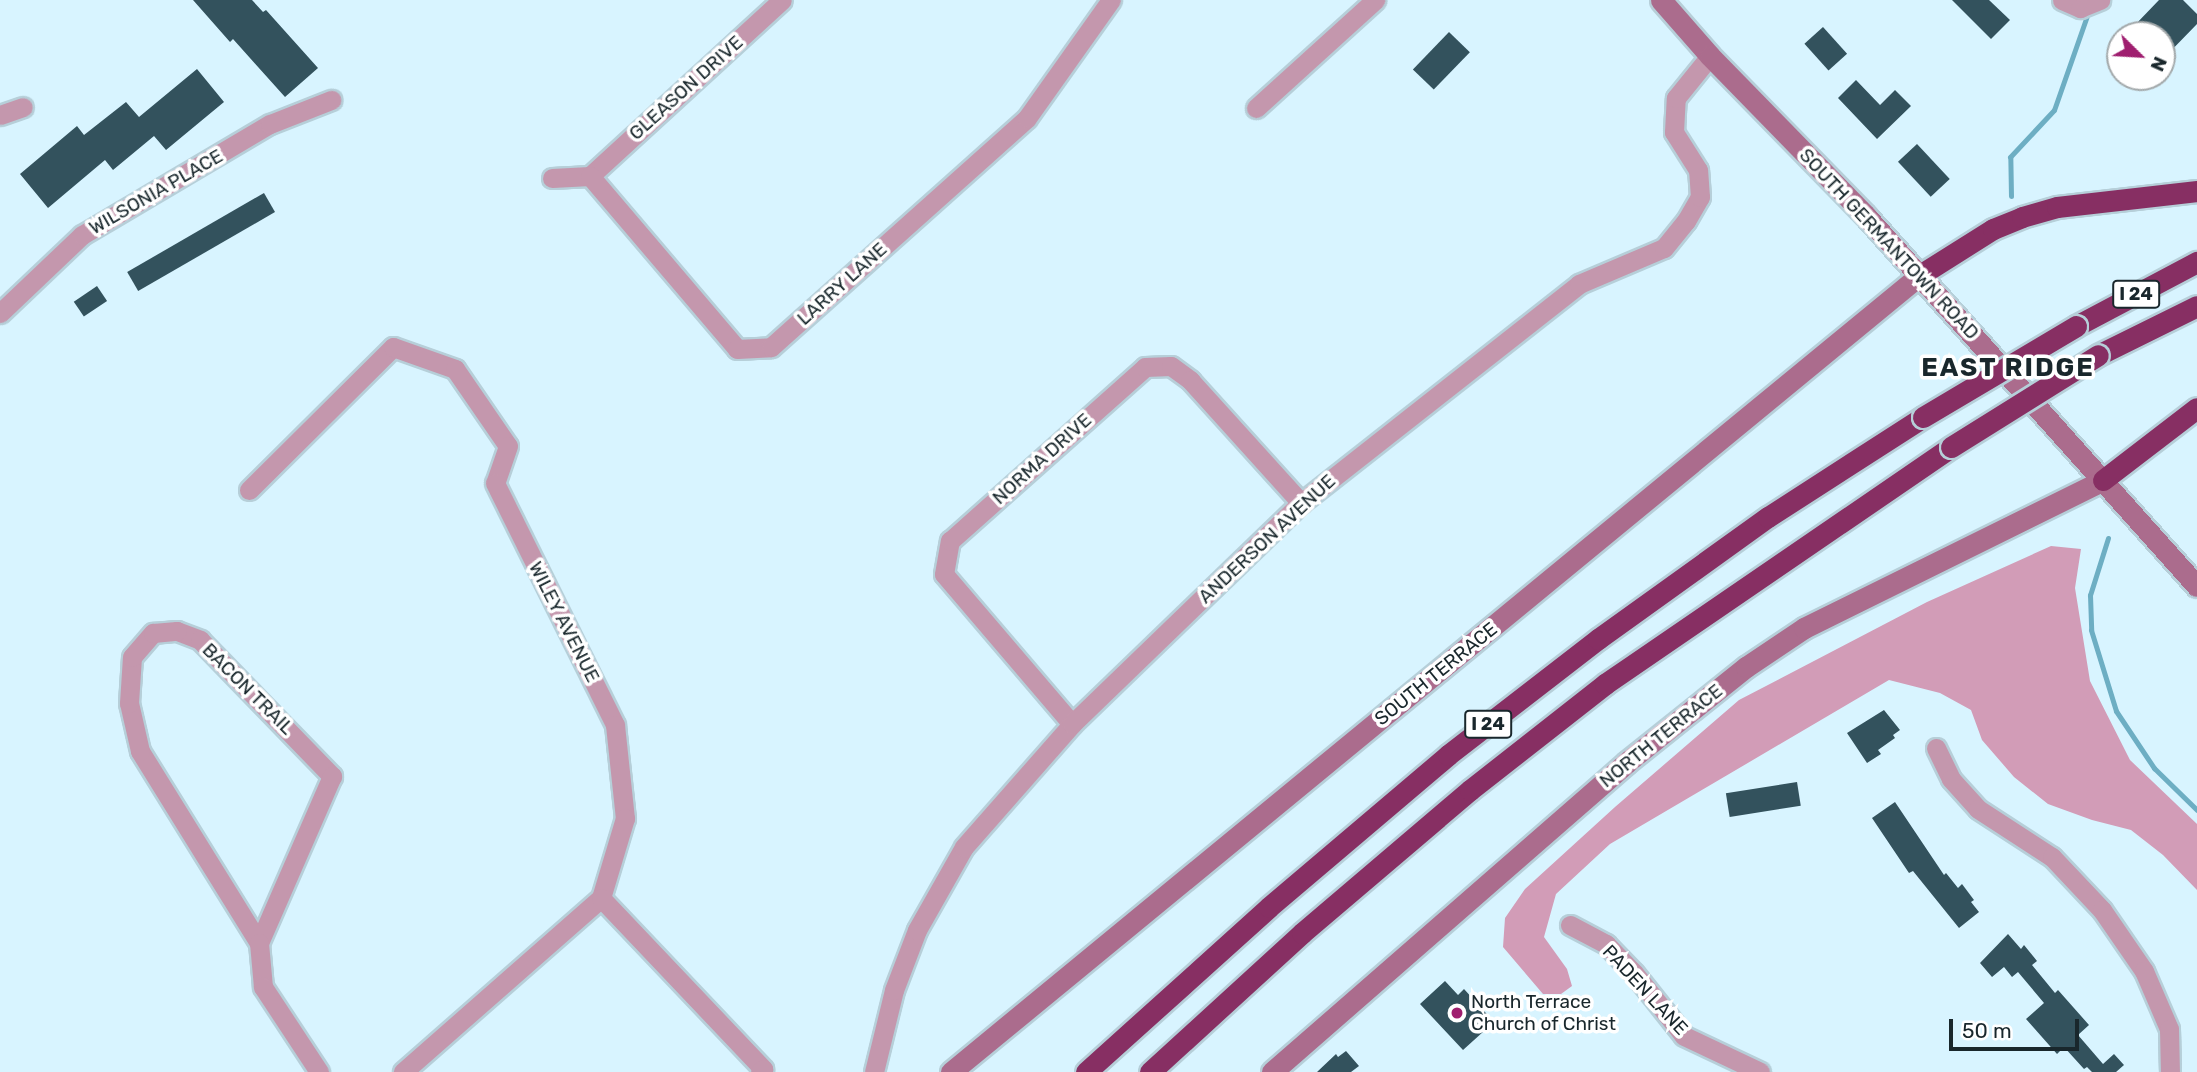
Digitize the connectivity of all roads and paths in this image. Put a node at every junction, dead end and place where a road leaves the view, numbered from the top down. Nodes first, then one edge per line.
1 (782, 0) edge
2 (1111, 0) edge
3 (1375, 0) edge
4 (1661, 0) edge
5 (2063, 0) edge
6 (2100, 0) edge
7 (1710, 57) junction
8 (331, 100) dead end
9 (23, 107) dead end
10 (1256, 108) dead end
11 (0, 115) edge
12 (590, 176) junction
13 (552, 178) dead end
14 (2197, 191) edge
15 (2197, 262) edge
16 (1920, 275) junction
17 (2197, 306) edge
18 (0, 313) edge
19 (2197, 408) edge
20 (2104, 480) junction
21 (249, 490) dead end
22 (1301, 503) junction
23 (2197, 586) edge
24 (1072, 724) junction
25 (1936, 748) dead end
26 (601, 898) junction
27 (1570, 925) dead end
28 (259, 943) junction
29 (320, 1072) edge
30 (403, 1072) edge
31 (760, 1072) edge
32 (874, 1072) edge
33 (951, 1072) edge
34 (1086, 1072) edge
35 (1150, 1072) edge
36 (1272, 1072) edge
37 (1760, 1072) edge
38 (2170, 1072) edge

1 - 12 street, GLEASON DRIVE
2 - 12 street, LARRY LANE
3 - 10 street
4 - 7 street, SOUTH GERMANTOWN ROAD
5 - 6 street
7 - 16 street, SOUTH GERMANTOWN ROAD
7 - 22 street, ANDERSON AVENUE
8 - 18 street, WILSONIA PLACE
9 - 11 street
12 - 13 street
14 - 16 highway
15 - 34 highway, I 24, bridge
16 - 20 street, SOUTH GERMANTOWN ROAD
16 - 33 street, SOUTH TERRACE
17 - 35 highway, I 24, bridge
19 - 20 highway
20 - 23 street, SOUTH GERMANTOWN ROAD
20 - 36 street, NORTH TERRACE
21 - 26 street, WILEY AVENUE
22 - 24 street, ANDERSON AVENUE
22 - 24 street, NORMA DRIVE
24 - 32 street, ANDERSON AVENUE
25 - 38 street
26 - 30 street
26 - 31 street
27 - 37 street, PADEN LANE
28 - 28 street, BACON TRAIL
28 - 29 street, BACON TRAIL

